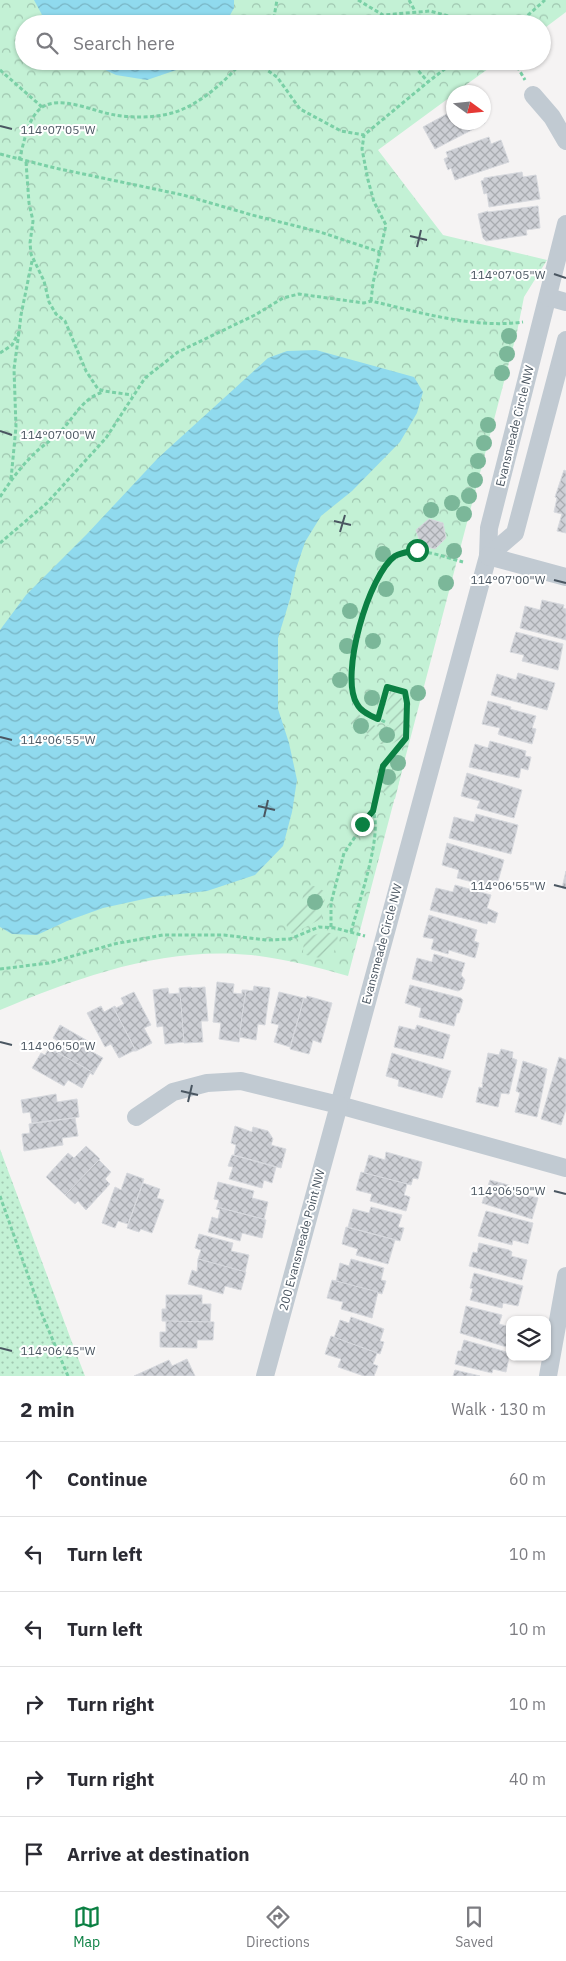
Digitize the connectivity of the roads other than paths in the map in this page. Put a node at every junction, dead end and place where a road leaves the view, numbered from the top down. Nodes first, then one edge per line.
1 (533, 95) dead end
2 (566, 141) edge
3 (566, 224) edge
4 (548, 297) junction
5 (566, 302) edge
6 (566, 340) edge
7 (488, 556) junction
8 (566, 576) edge
9 (339, 1105) junction
10 (136, 1117) dead end
11 (566, 1168) edge
12 (566, 1276) edge
13 (265, 1376) edge
14 (548, 1376) edge

1 - 2 street
3 - 4 street, Evansmeade Circle NW
4 - 5 street
4 - 7 street, Evansmeade Circle NW
6 - 7 street
7 - 8 street
7 - 9 street, Evansmeade Circle NW
9 - 10 street
9 - 11 street
9 - 13 street, 200 Evansmeade Point NW
12 - 14 street

